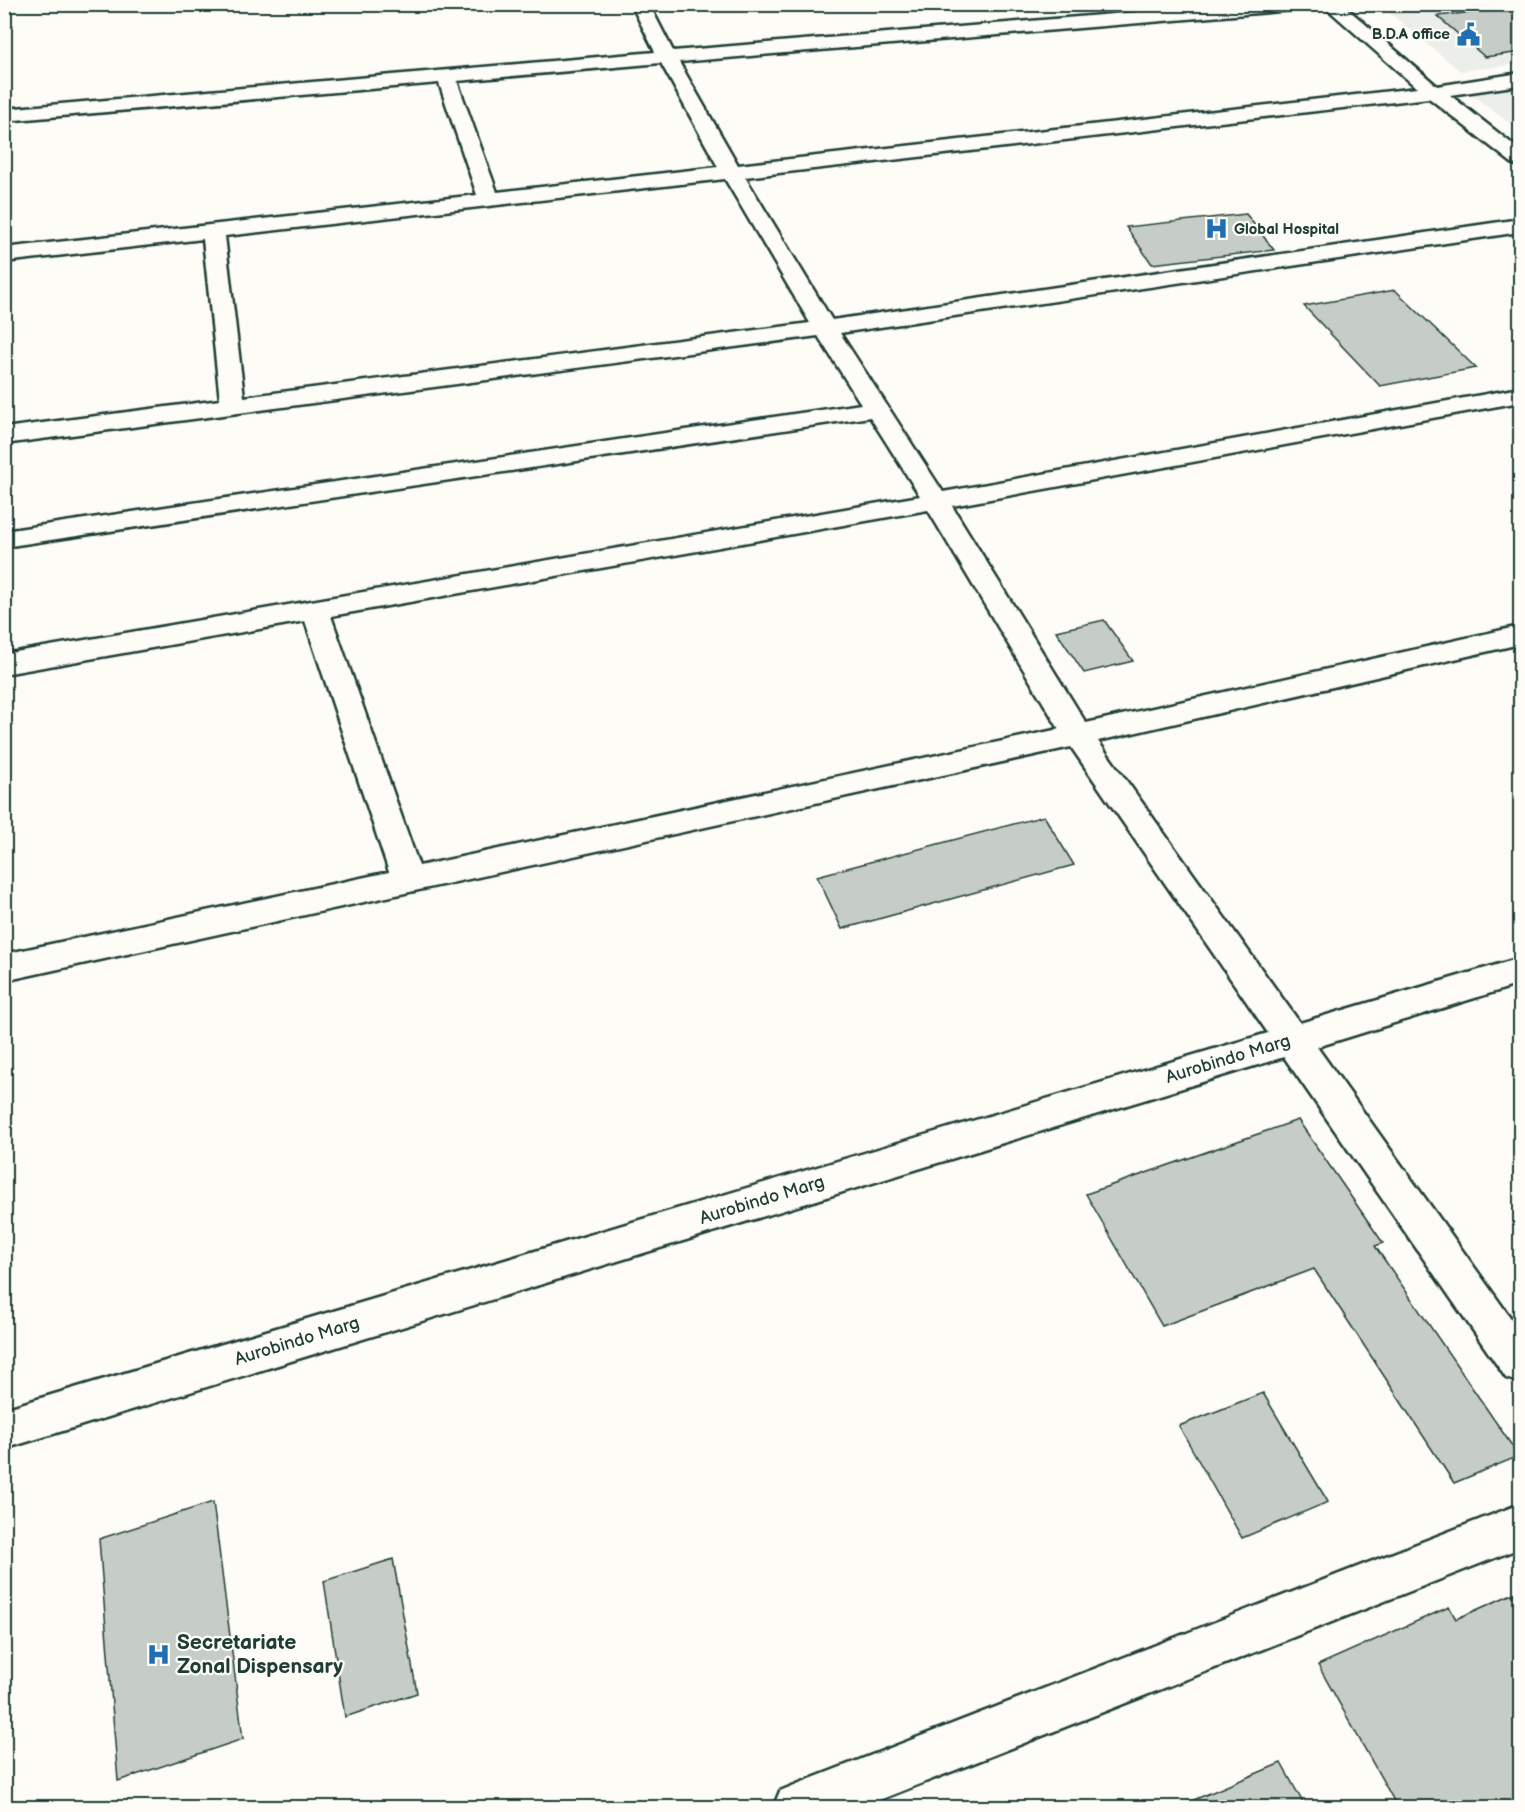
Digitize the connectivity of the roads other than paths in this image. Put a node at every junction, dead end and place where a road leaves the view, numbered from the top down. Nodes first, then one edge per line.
1 (640, 4) edge
2 (1305, 4) edge
3 (1331, 4) edge
4 (1222, 8) edge
5 (667, 57) junction
6 (1445, 72) dead end
7 (446, 76) junction
8 (1521, 79) edge
9 (1464, 87) junction
10 (1433, 92) junction
11 (1480, 100) dead end
12 (4, 115) edge
13 (1521, 160) edge
14 (732, 173) junction
15 (489, 200) junction
16 (1521, 225) edge
17 (213, 231) junction
18 (4, 255) edge
19 (825, 328) junction
20 (1521, 395) edge
21 (233, 406) junction
22 (877, 409) junction
23 (4, 436) edge
24 (936, 501) junction
25 (4, 539) edge
26 (315, 610) junction
27 (1521, 635) edge
28 (4, 664) edge
29 (1078, 735) junction
30 (408, 880) junction
31 (4, 968) edge
32 (1521, 971) edge
33 (1293, 1040) junction
34 (1521, 1364) edge
35 (4, 1429) edge
36 (1521, 1526) edge
37 (797, 1808) edge

1 - 5 street
2 - 4 street
3 - 10 street
4 - 5 street
5 - 7 street
5 - 14 street
6 - 9 street
7 - 12 street
7 - 15 street
8 - 9 street
9 - 10 street
9 - 11 street
10 - 13 street
10 - 14 street
14 - 15 street
14 - 19 street
15 - 17 street
16 - 19 street
17 - 18 street
17 - 21 street
19 - 21 street
19 - 22 street
20 - 24 street
21 - 23 street
22 - 24 street
22 - 25 street
24 - 26 street
24 - 29 street
26 - 28 street
26 - 30 street
27 - 29 street
29 - 30 street
29 - 33 street
30 - 31 street
32 - 33 street, Aurobindo Marg
33 - 34 street
33 - 35 street, Aurobindo Marg
36 - 37 street

